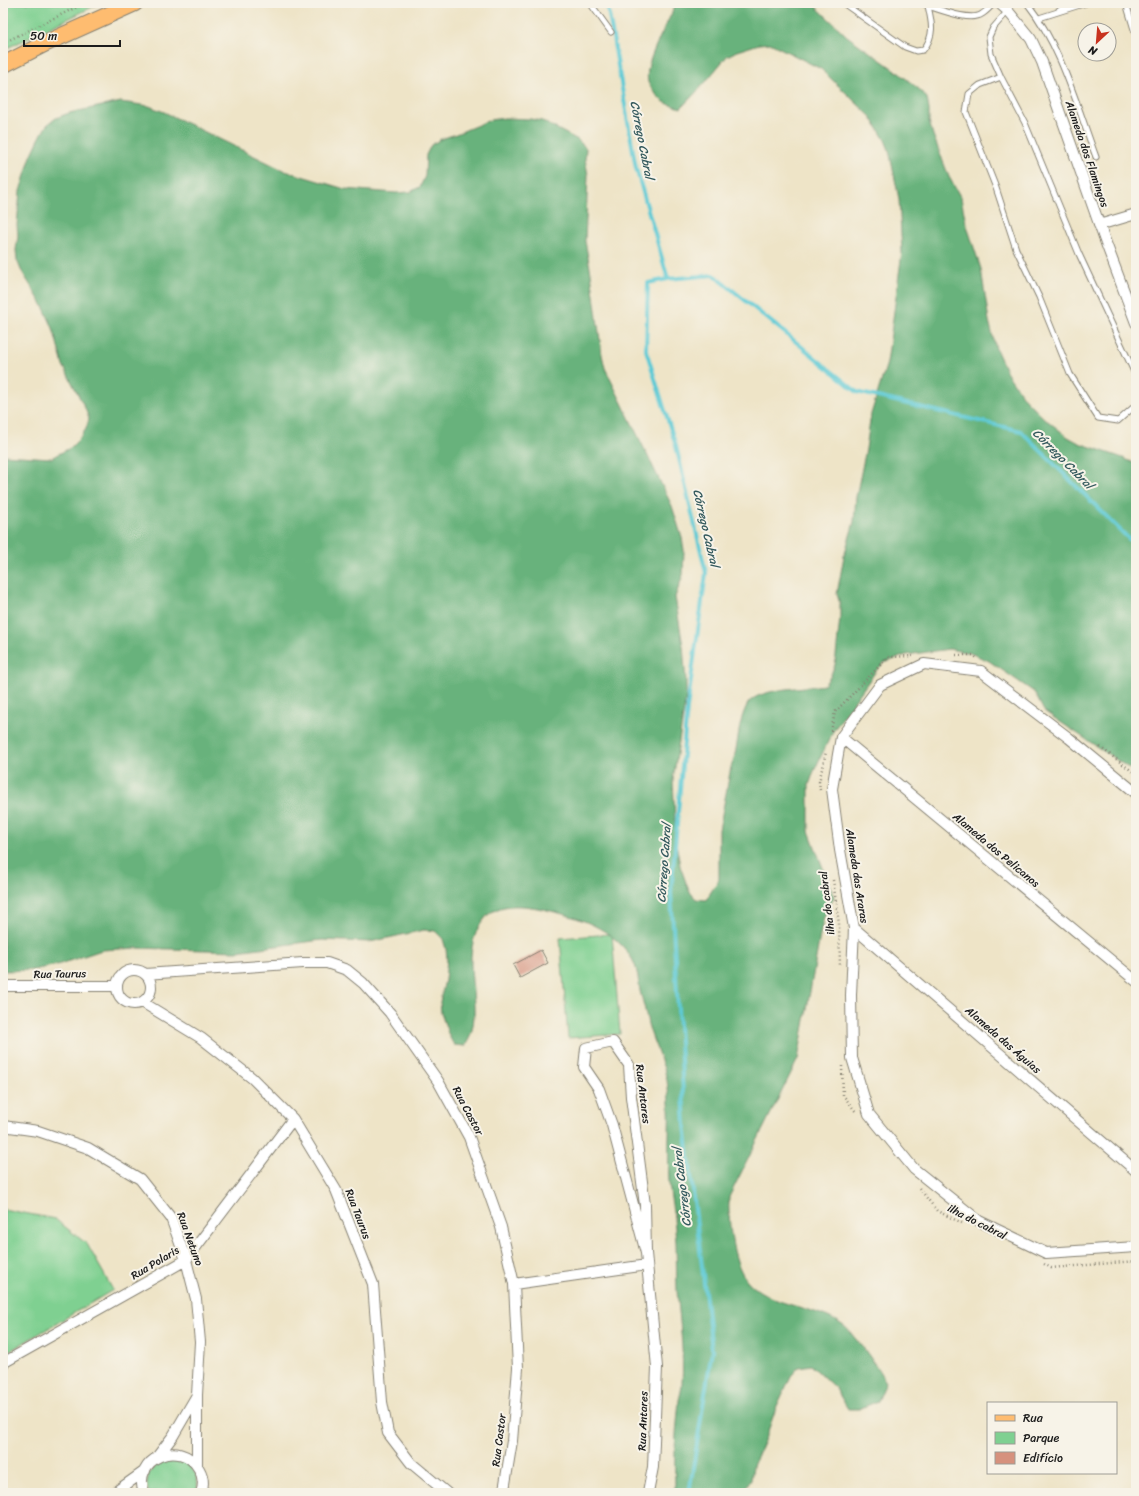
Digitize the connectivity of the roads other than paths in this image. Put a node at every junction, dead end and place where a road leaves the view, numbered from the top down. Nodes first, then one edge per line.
1 (135, 3) edge
2 (590, 3) edge
3 (843, 3) edge
4 (994, 3) edge
5 (999, 3) edge
6 (1027, 3) edge
7 (1068, 3) edge
8 (1086, 3) edge
9 (1126, 3) edge
10 (926, 5) edge
11 (1008, 11) junction
12 (1058, 11) junction
13 (1039, 18) junction
14 (611, 32) dead end
15 (1136, 36) edge
16 (3, 65) edge
17 (1001, 77) junction
18 (1096, 157) dead end
19 (1136, 214) edge
20 (1099, 225) junction
21 (1136, 323) edge
22 (1136, 376) edge
23 (1136, 405) edge
24 (841, 737) junction
25 (1136, 793) edge
26 (854, 928) junction
27 (145, 974) junction
28 (1136, 981) edge
29 (3, 986) edge
30 (117, 986) junction
31 (142, 1002) junction
32 (293, 1119) junction
33 (3, 1126) edge
34 (1136, 1171) edge
35 (1136, 1247) edge
36 (646, 1253) junction
37 (186, 1260) junction
38 (647, 1265) junction
39 (514, 1284) junction
40 (3, 1363) edge
41 (196, 1395) junction
42 (157, 1457) junction
43 (197, 1465) junction
44 (145, 1471) junction
45 (202, 1492) edge
46 (114, 1493) edge
47 (144, 1493) edge
48 (447, 1493) edge
49 (503, 1493) edge
50 (648, 1493) edge

1 - 16 main road
2 - 14 lane
3 - 10 lane
4 - 10 lane
5 - 11 street, Alameda dos Flamingos
6 - 13 lane
7 - 12 lane
8 - 12 lane
9 - 15 lane
11 - 17 lane
11 - 20 street, Alameda dos Flamingos
12 - 13 lane
13 - 18 lane
17 - 22 lane
17 - 23 lane
19 - 20 street
20 - 21 street, Alameda dos Flamingos
24 - 25 street, Alameda das Araras
24 - 26 street, Alameda das Araras
24 - 28 street, Alameda dos Pelicanos
26 - 34 street, Alameda das Águias
26 - 35 street, Alameda das Araras
27 - 30 street
27 - 31 street
27 - 39 street, Rua Castor
29 - 30 street, Rua Taurus
30 - 31 street
31 - 32 street, Rua Taurus
32 - 37 street, Rua Polaris
32 - 48 street, Rua Taurus
33 - 37 street, Rua Netuno
36 - 36 street, Rua Antares
36 - 38 street, Rua Antares
37 - 40 street, Rua Polaris
37 - 41 street, Rua Netuno
38 - 39 street
38 - 50 street, Rua Antares
39 - 49 street, Rua Castor
41 - 42 street
41 - 43 street, Rua Netuno
42 - 43 street
42 - 44 street
43 - 45 street, Rua Netuno
44 - 46 street
44 - 47 street

